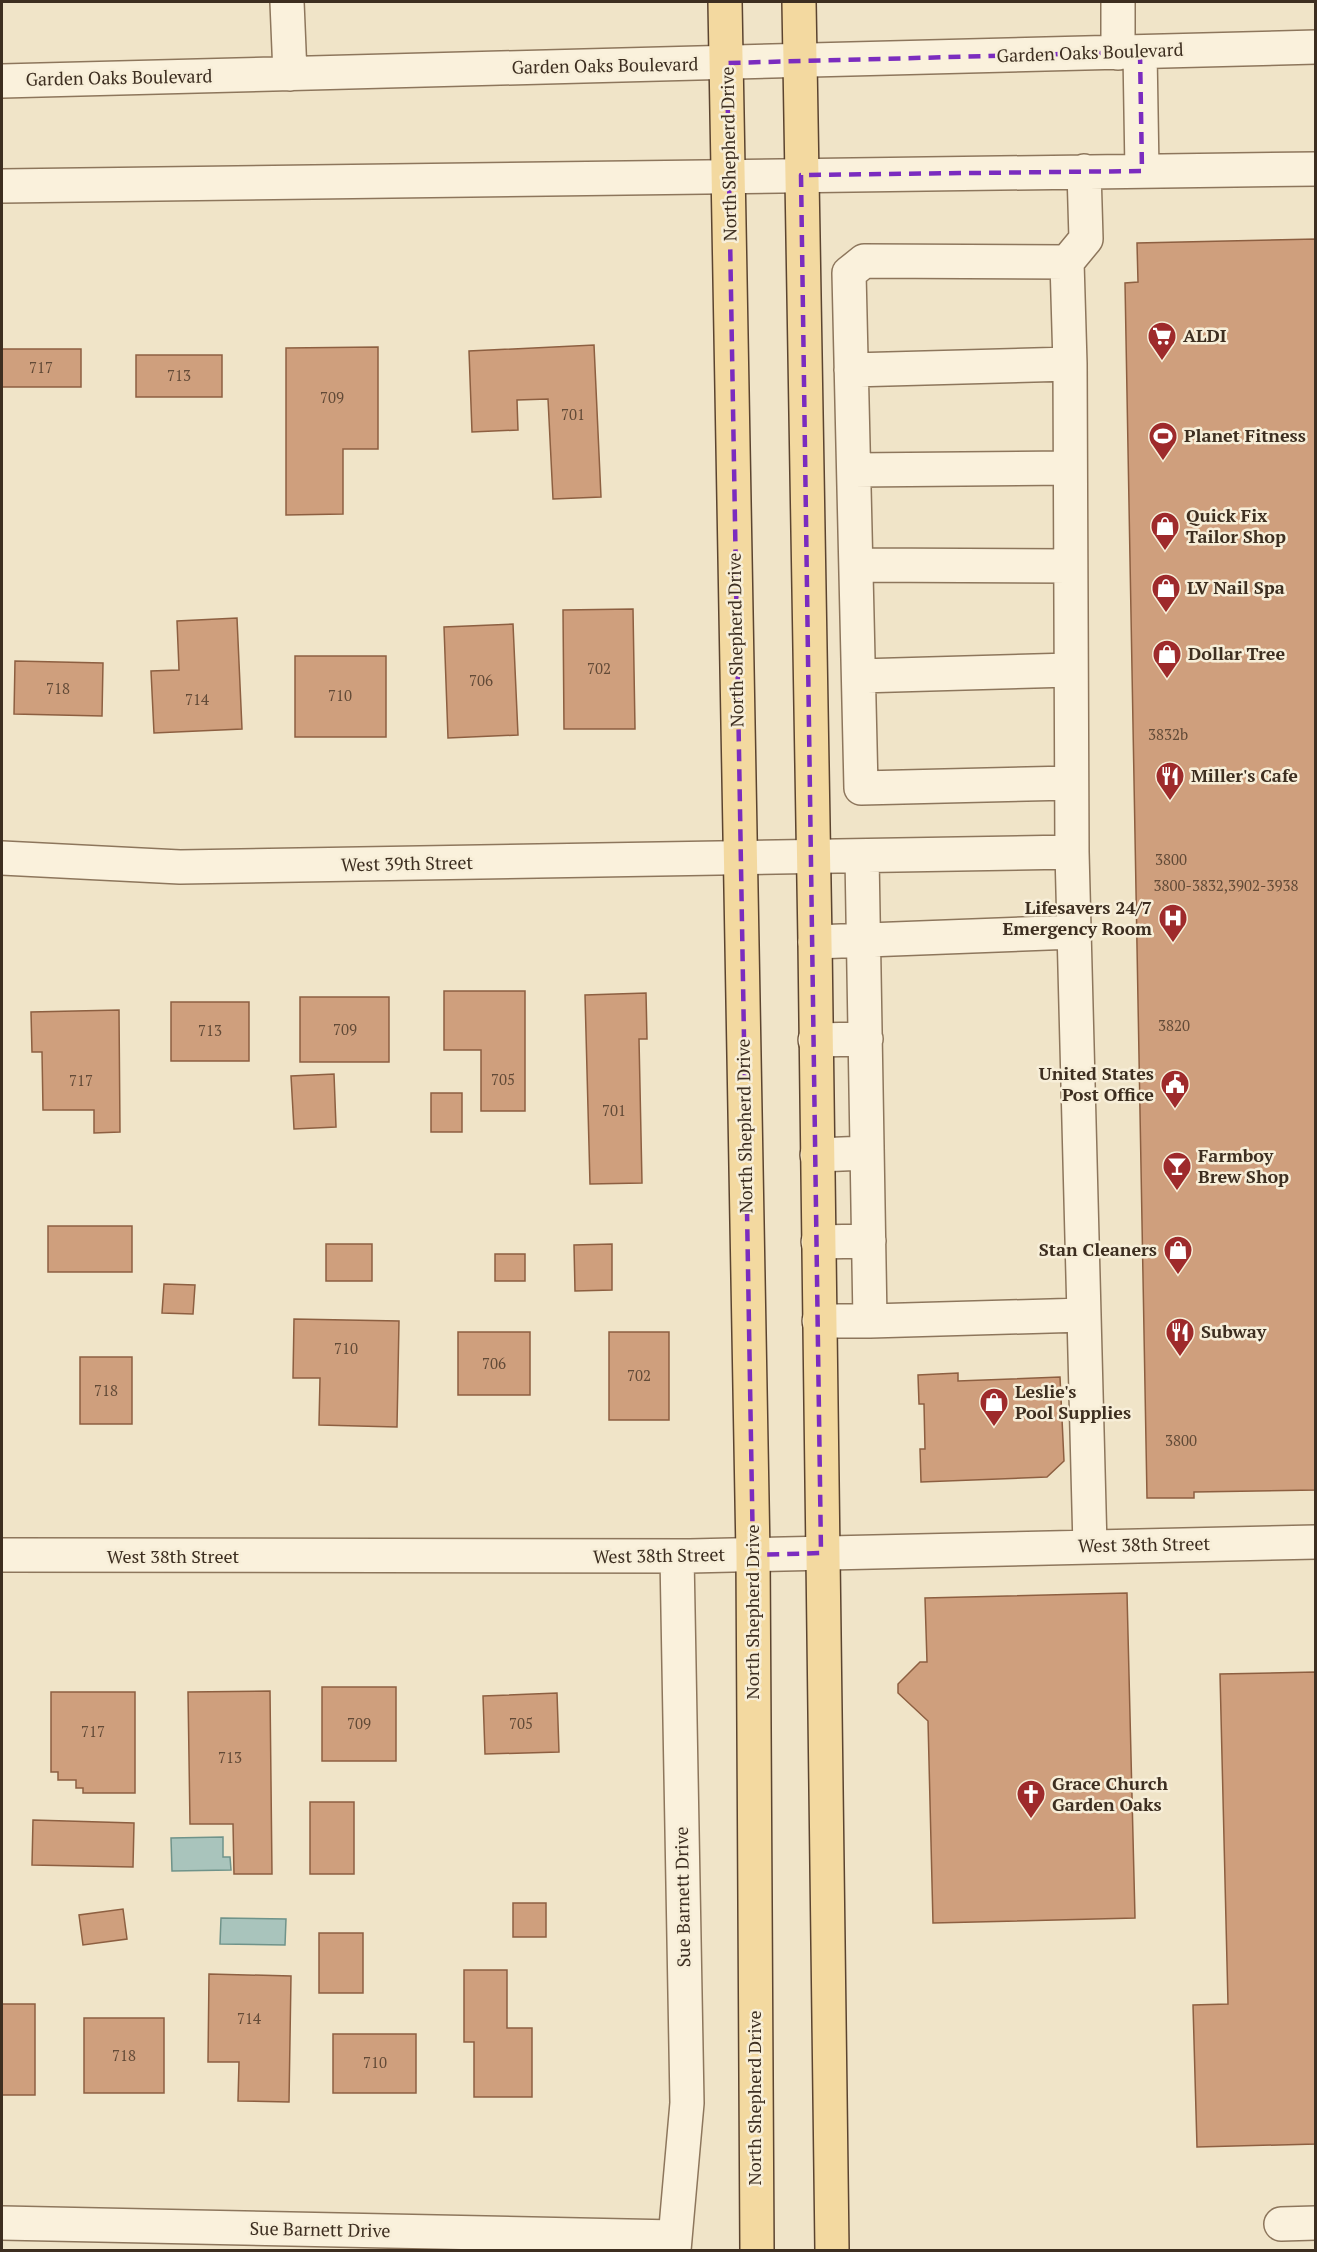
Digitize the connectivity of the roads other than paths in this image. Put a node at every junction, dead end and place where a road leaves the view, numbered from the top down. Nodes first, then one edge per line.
1 (287, 2) edge
2 (725, 2) edge
3 (799, 2) edge
4 (1118, 2) edge
5 (1316, 48) edge
6 (1129, 52) junction
7 (800, 61) junction
8 (727, 63) junction
9 (290, 74) junction
10 (2, 81) edge
11 (1316, 169) edge
12 (1084, 171) junction
13 (1142, 171) junction
14 (729, 175) junction
15 (801, 175) junction
16 (2, 186) edge
17 (1067, 262) junction
18 (1070, 364) junction
19 (851, 370) junction
20 (1070, 468) junction
21 (854, 470) junction
22 (856, 565) junction
23 (1070, 566) junction
24 (1071, 670) junction
25 (859, 676) junction
26 (1071, 783) junction
27 (1072, 852) junction
28 (862, 856) junction
29 (813, 857) junction
30 (2, 858) edge
31 (740, 859) junction
32 (1074, 932) junction
33 (864, 941) junction
34 (815, 942) junction
35 (866, 1039) junction
36 (815, 1040) junction
37 (867, 1153) junction
38 (816, 1155) junction
39 (869, 1241) junction
40 (818, 1242) junction
41 (1084, 1315) junction
42 (819, 1321) junction
43 (870, 1321) junction
44 (1316, 1542) edge
45 (1090, 1547) junction
46 (821, 1553) junction
47 (753, 1555) junction
48 (2, 1556) edge
49 (677, 1556) junction
50 (2, 2223) edge
51 (1316, 2223) edge
52 (1281, 2224) dead end
53 (675, 2244) edge
54 (757, 2250) edge
55 (832, 2250) edge

1 - 9 street
2 - 8 main road, North Shepherd Drive
3 - 7 main road
4 - 6 street
5 - 6 street, Garden Oaks Boulevard
6 - 7 street, Garden Oaks Boulevard
6 - 13 street
7 - 8 street, Garden Oaks Boulevard
7 - 15 main road
8 - 9 street, Garden Oaks Boulevard
8 - 14 main road, North Shepherd Drive
9 - 10 street, Garden Oaks Boulevard
11 - 13 street
12 - 13 street
12 - 15 street
12 - 17 street
14 - 15 street
14 - 16 street
14 - 31 main road, North Shepherd Drive
15 - 29 main road
17 - 18 street
17 - 19 street
18 - 19 street
18 - 20 street
19 - 21 street
20 - 21 street
20 - 23 street
21 - 22 street
22 - 23 street
22 - 25 street
23 - 24 street
24 - 25 street
24 - 26 street
25 - 26 street
26 - 27 street
27 - 28 street, West 39th Street
27 - 32 street
28 - 29 street, West 39th Street
28 - 33 street
29 - 31 street, West 39th Street
29 - 34 main road
30 - 31 street, West 39th Street
31 - 47 main road, North Shepherd Drive
32 - 33 street
32 - 41 street
33 - 34 street
33 - 35 street
34 - 36 main road
35 - 36 street
35 - 37 street
36 - 38 main road
37 - 38 street
37 - 39 street
38 - 40 main road
39 - 40 street
39 - 43 street
40 - 42 main road
41 - 43 street
41 - 45 street
42 - 43 street
42 - 46 main road
44 - 45 street, West 38th Street
45 - 46 street, West 38th Street
46 - 47 street, West 38th Street
46 - 55 main road
47 - 49 street, West 38th Street
47 - 54 main road, North Shepherd Drive
48 - 49 street, West 38th Street
49 - 53 street, Sue Barnett Drive
50 - 53 street, Sue Barnett Drive
51 - 52 street

